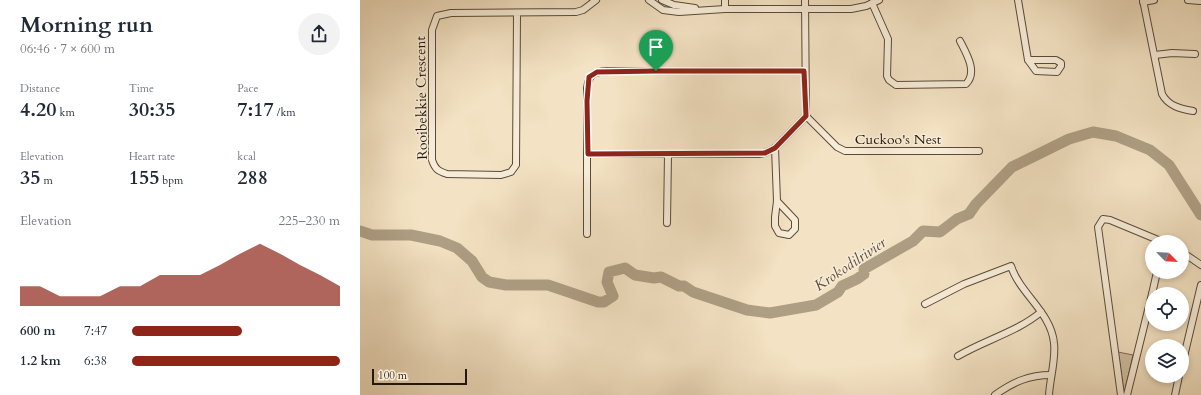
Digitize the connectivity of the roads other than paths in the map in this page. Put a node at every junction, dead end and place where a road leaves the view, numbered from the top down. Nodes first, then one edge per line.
1 (596, 0) edge
2 (649, 0) edge
3 (662, 0) edge
4 (725, 0) edge
5 (805, 0) edge
6 (879, 0) edge
7 (1018, 0) edge
8 (1154, 0) edge
9 (1188, 0) edge
10 (1143, 1) edge
11 (1200, 1) edge
12 (872, 3) junction
13 (725, 9) junction
14 (805, 9) junction
15 (705, 10) junction
16 (517, 14) junction
17 (960, 41) dead end
18 (1196, 54) dead end
19 (1155, 55) junction
20 (1028, 60) junction
21 (804, 71) junction
22 (1193, 111) dead end
23 (806, 116) junction
24 (775, 148) junction
25 (979, 151) dead end
26 (588, 154) junction
27 (668, 154) junction
28 (776, 202) junction
29 (667, 223) dead end
30 (587, 234) dead end
31 (1146, 235) edge
32 (1189, 257) edge
33 (1201, 265) edge
34 (1201, 285) edge
35 (926, 304) dead end
36 (1041, 312) junction
37 (1145, 322) edge
38 (1188, 339) edge
39 (958, 356) dead end
40 (1051, 375) junction
41 (1178, 383) edge
42 (995, 395) edge
43 (1049, 395) edge
44 (1121, 395) edge
45 (1127, 395) edge
46 (1175, 395) edge

1 - 16 street, Rooibekkie Crescent
2 - 15 street
3 - 15 street
4 - 13 street
5 - 14 street
6 - 12 street
7 - 20 street
8 - 10 street
9 - 11 street
10 - 19 street
12 - 14 street
12 - 17 street
13 - 14 street
13 - 15 street
14 - 21 street
16 - 16 street, Rooibekkie Crescent
18 - 19 street
19 - 22 street
20 - 20 street
21 - 23 street
21 - 26 street
23 - 24 street
23 - 25 street, Cuckoo's Nest
24 - 27 street
24 - 28 street
26 - 27 street
26 - 30 street
27 - 29 street
28 - 28 street
31 - 44 street
32 - 33 street
34 - 38 street
35 - 36 street
36 - 39 street
36 - 40 street
37 - 45 street
40 - 42 street
40 - 43 street
41 - 46 street

